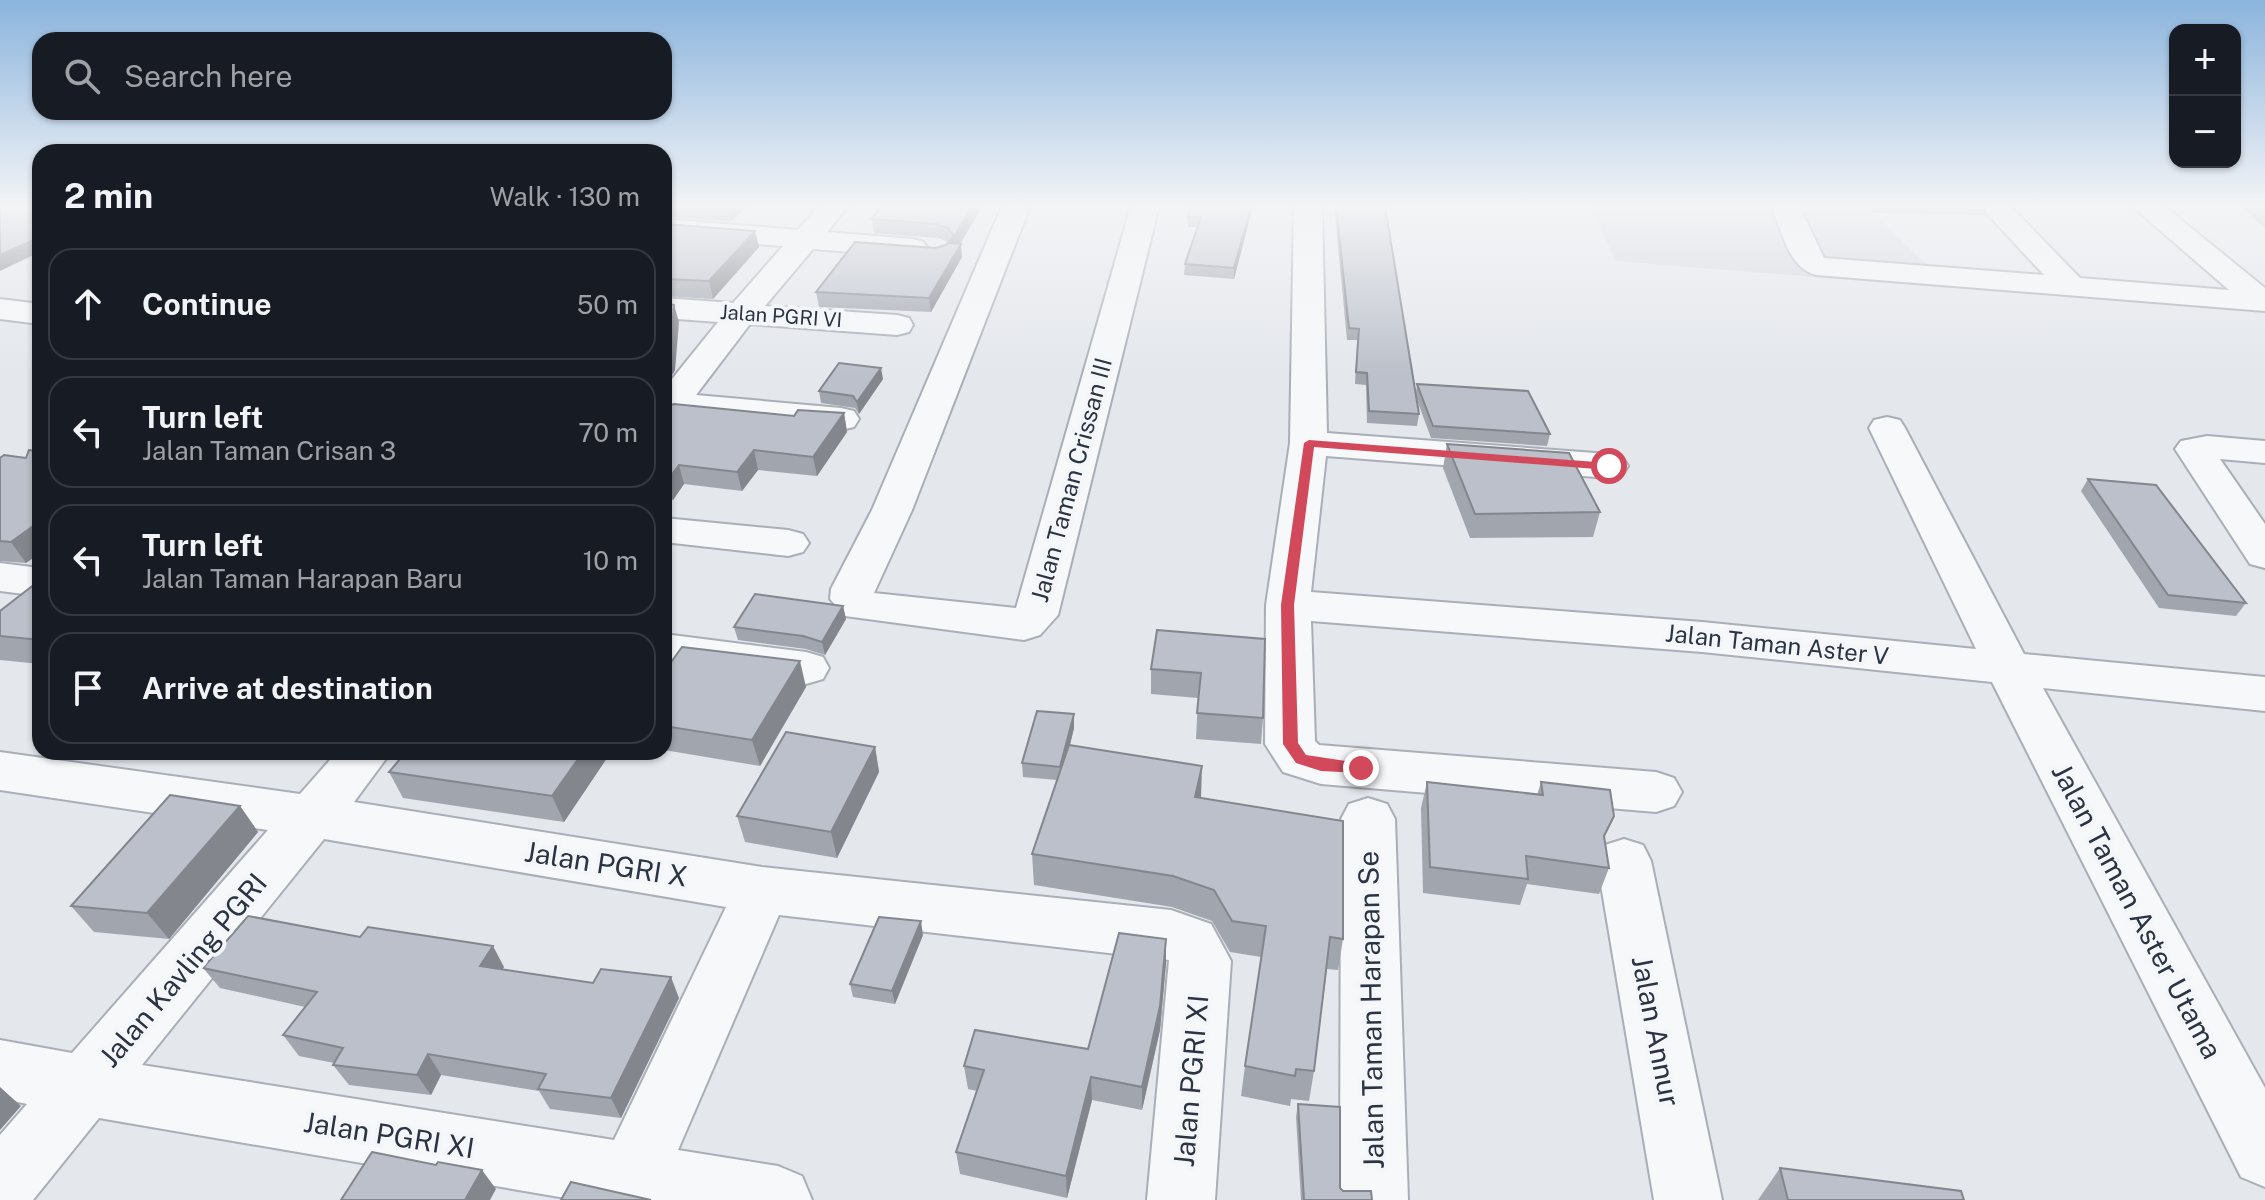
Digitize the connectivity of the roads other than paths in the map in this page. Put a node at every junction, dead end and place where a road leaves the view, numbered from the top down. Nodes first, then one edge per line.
1 (787, 262) edge
2 (993, 262) edge
3 (1129, 262) edge
4 (1308, 262) edge
5 (1810, 262) edge
6 (2048, 262) edge
7 (2215, 262) edge
8 (2072, 287) junction
9 (2264, 302) edge
10 (0, 309) edge
11 (672, 309) edge
12 (32, 313) edge
13 (741, 314) junction
14 (897, 325) dead end
15 (672, 400) edge
16 (672, 406) edge
17 (841, 419) edge
18 (1887, 428) dead end
19 (1309, 443) junction
20 (2265, 452) edge
21 (1609, 466) dead end
22 (672, 531) edge
23 (788, 543) dead end
24 (2262, 548) edge
25 (0, 577) edge
26 (32, 581) edge
27 (1288, 605) junction
28 (672, 651) edge
29 (806, 668) dead end
30 (2009, 669) junction
31 (2265, 694) edge
32 (359, 760) edge
33 (0, 771) edge
34 (1656, 792) dead end
35 (311, 816) junction
36 (1368, 819) dead end
37 (1624, 861) dead end
38 (762, 890) junction
39 (1201, 961) joint
40 (0, 1069) edge
41 (87, 1086) junction
42 (2265, 1154) edge
43 (633, 1174) junction
44 (0, 1187) edge
45 (778, 1200) edge
46 (1181, 1200) edge
47 (1374, 1200) edge
48 (1688, 1200) edge

1 - 13 street
2 - 3 street, Jalan Taman Crissan III
4 - 19 street
5 - 8 street
6 - 8 street
7 - 9 street
8 - 9 street
10 - 12 street
11 - 13 street, Jalan PGRI VI
13 - 14 street, Jalan PGRI VI
13 - 15 street
16 - 17 street
18 - 30 street, Jalan Taman Aster Utama
19 - 21 street
19 - 27 street
20 - 24 street
22 - 23 street
25 - 26 street
27 - 30 street, Jalan Taman Aster V
27 - 34 street
28 - 29 street
30 - 31 street, Jalan Taman Aster V
30 - 42 street, Jalan Taman Aster Utama
32 - 35 street, Jalan Kavling PGRI
33 - 35 street, Jalan PGRI X
35 - 38 street, Jalan PGRI X
35 - 41 street, Jalan Kavling PGRI
36 - 47 street, Jalan Taman Harapan Se
37 - 48 street, Jalan Annur
38 - 39 street, Jalan PGRI X
38 - 43 street
39 - 46 street, Jalan PGRI XI
40 - 41 street, Jalan PGRI XI
41 - 43 street, Jalan PGRI XI
41 - 44 street, Jalan Kavling PGRI
43 - 45 street, Jalan PGRI XI

